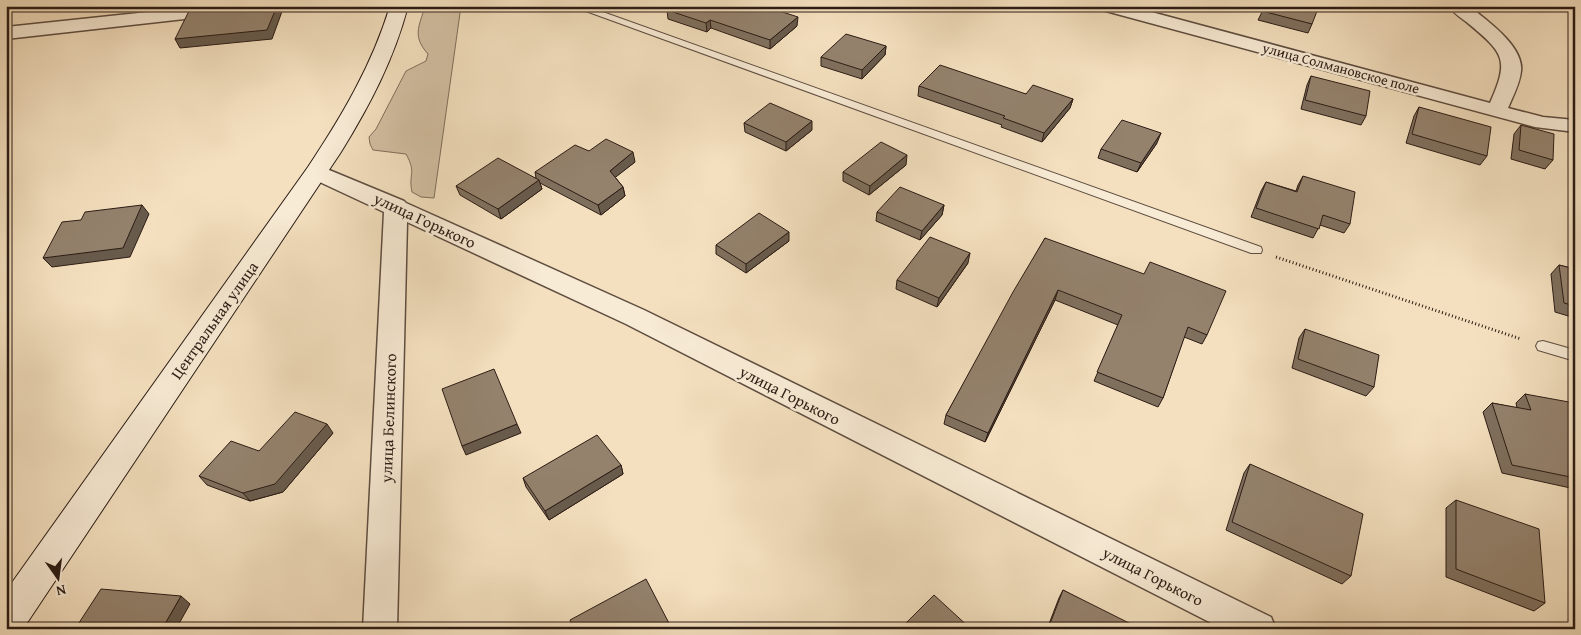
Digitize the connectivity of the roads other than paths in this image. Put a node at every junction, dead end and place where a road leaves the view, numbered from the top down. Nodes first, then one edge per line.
1 (257, 6) edge
2 (399, 6) edge
3 (576, 6) edge
4 (1108, 6) edge
5 (1458, 6) edge
6 (6, 33) edge
7 (1497, 110) junction
8 (1575, 126) edge
9 (316, 172) junction
10 (396, 206) junction
11 (1256, 250) road end
12 (1542, 346) road end
13 (1575, 356) edge
14 (18, 588) edge
15 (6, 622) edge
16 (380, 629) edge
17 (1259, 629) edge

1 - 6 street
2 - 9 street, Центральная улица
3 - 11 lane
4 - 7 street, улица Солмановское поле
5 - 7 street
7 - 8 street, улица Солмановское поле
9 - 10 street, улица Горького
9 - 14 street, Центральная улица
10 - 16 street, улица Белинского
10 - 17 street, улица Горького
12 - 13 lane
14 - 15 street, Центральная улица

